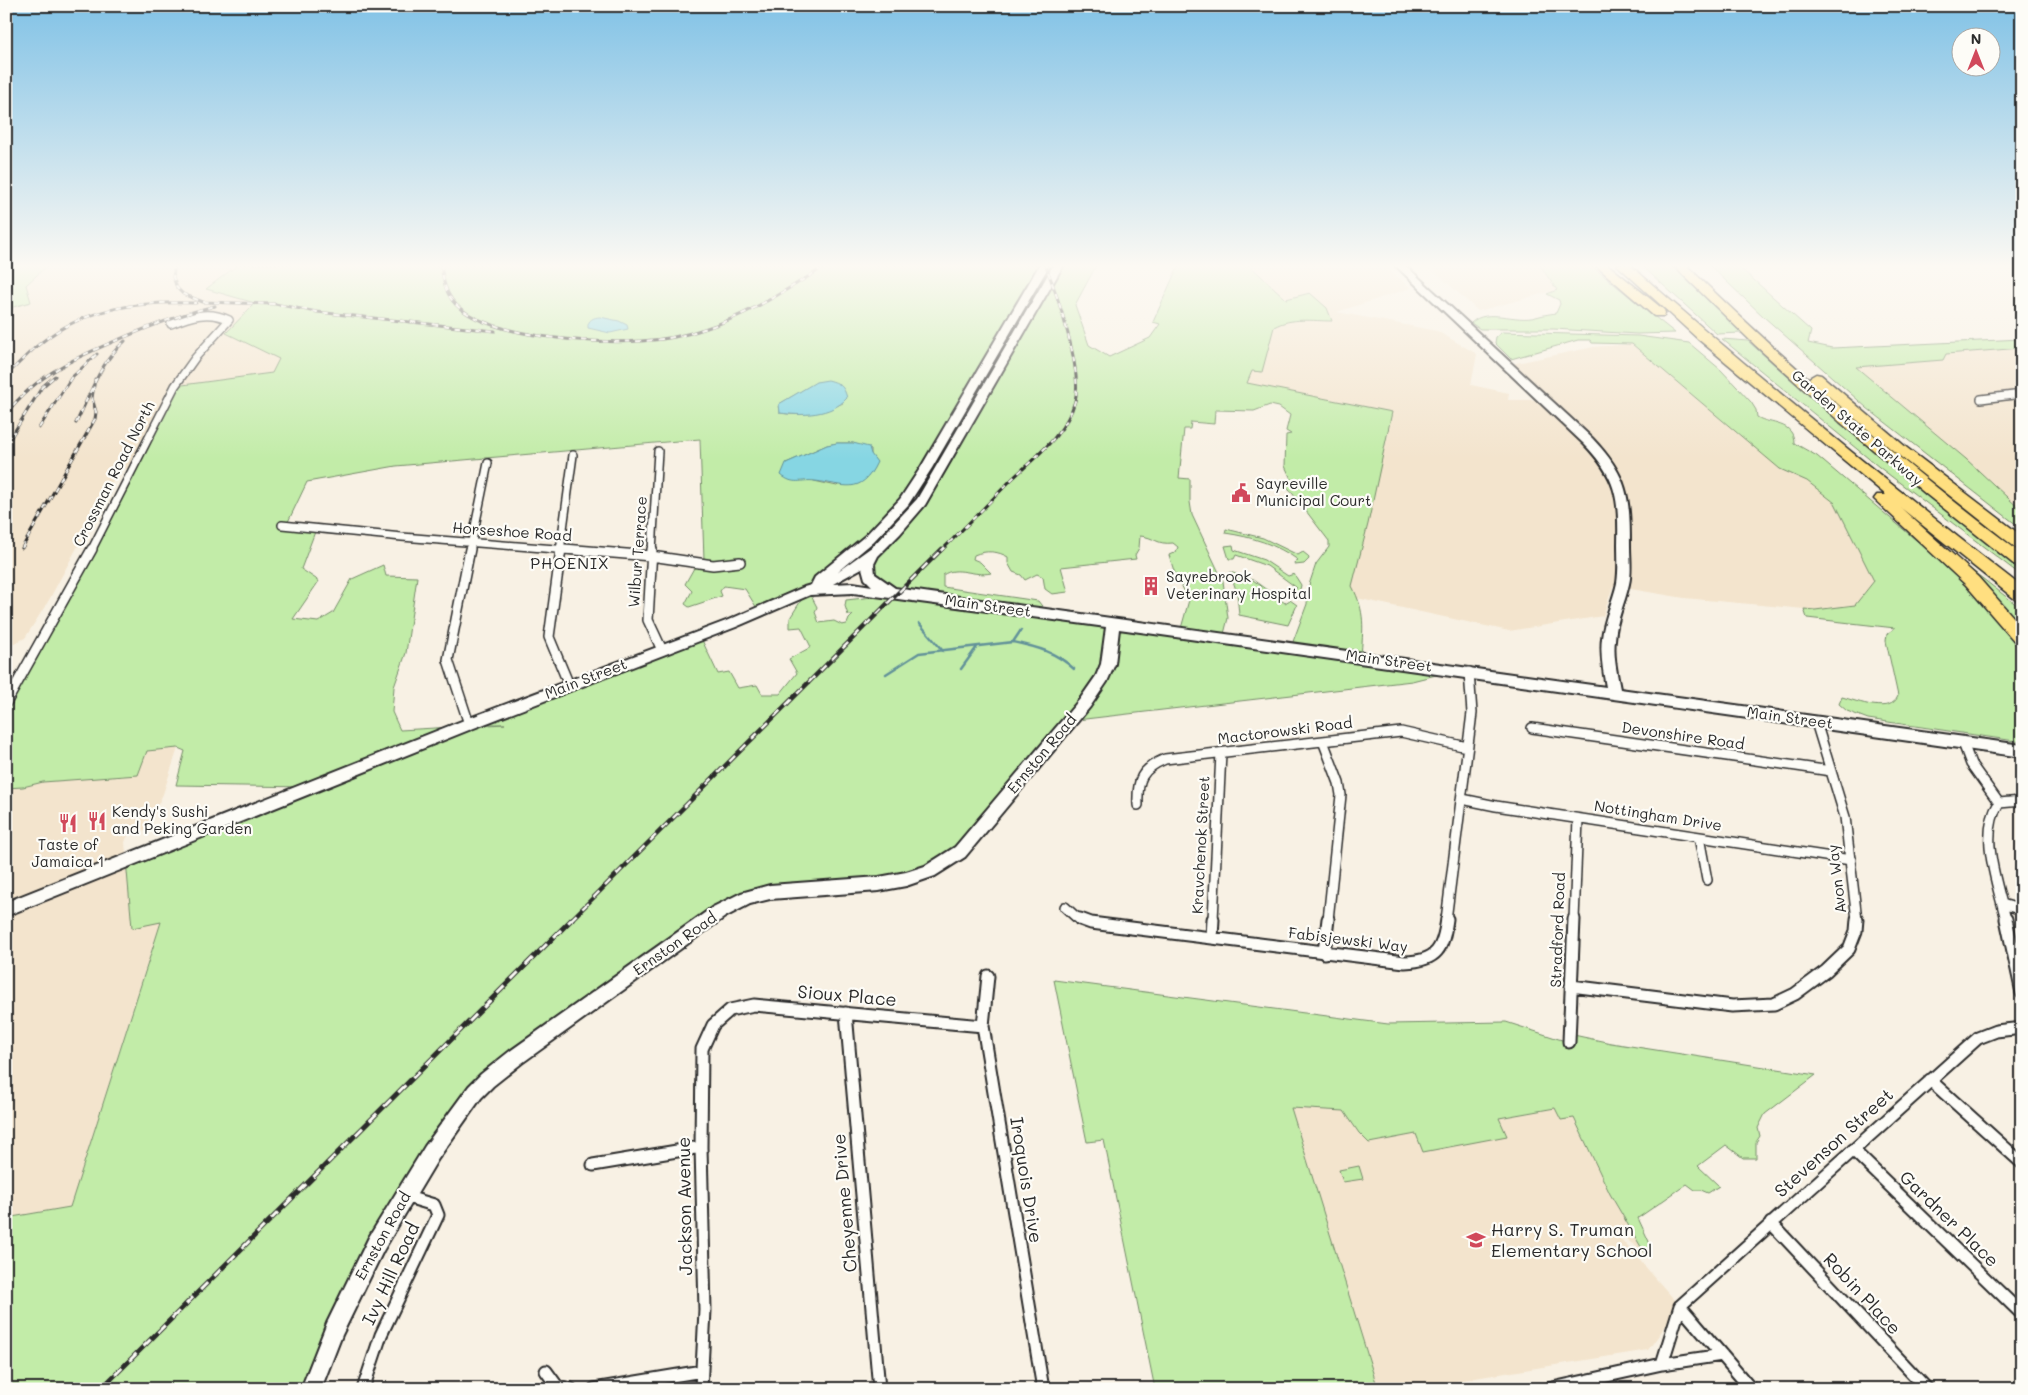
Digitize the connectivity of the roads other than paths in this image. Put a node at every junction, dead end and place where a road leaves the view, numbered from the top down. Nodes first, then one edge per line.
1 (221, 329) edge
2 (1007, 329) edge
3 (1022, 329) edge
4 (1469, 329) edge
5 (1679, 329) edge
6 (1695, 329) edge
7 (1745, 329) edge
8 (1762, 329) edge
9 (2022, 394) edge
10 (1981, 399) dead end
11 (1786, 404) junction
12 (1882, 435) junction
13 (1815, 438) junction
14 (658, 451) dead end
15 (573, 455) dead end
16 (488, 463) dead end
17 (1928, 522) junction
18 (282, 525) dead end
19 (2022, 535) edge
20 (473, 542) junction
21 (2022, 544) edge
22 (560, 549) junction
23 (873, 552) junction
24 (652, 556) junction
25 (740, 562) dead end
26 (2022, 562) edge
27 (2022, 582) edge
28 (808, 590) junction
29 (901, 594) junction
30 (2022, 596) edge
31 (1113, 623) junction
32 (2022, 639) edge
33 (662, 650) junction
34 (1469, 672) junction
35 (569, 685) junction
36 (1614, 693) junction
37 (6, 703) edge
38 (1816, 722) junction
39 (469, 724) junction
40 (1532, 728) dead end
41 (1323, 741) junction
42 (1963, 743) junction
43 (1467, 748) junction
44 (2022, 751) edge
45 (1221, 752) junction
46 (1830, 771) junction
47 (1462, 799) junction
48 (2022, 800) edge
49 (1999, 803) junction
50 (1138, 805) dead end
51 (1578, 819) junction
52 (1698, 837) junction
53 (1851, 860) junction
54 (1707, 880) dead end
55 (2002, 904) junction
56 (1065, 907) dead end
57 (6, 909) edge
58 (2022, 910) edge
59 (1212, 938) junction
60 (1324, 953) junction
61 (988, 976) dead end
62 (1571, 986) junction
63 (2022, 992) edge
64 (846, 1013) junction
65 (713, 1025) joint
66 (983, 1026) junction
67 (2022, 1028) edge
68 (1569, 1042) dead end
69 (1930, 1080) junction
70 (701, 1147) junction
71 (1853, 1150) junction
72 (2022, 1162) edge
73 (593, 1165) dead end
74 (404, 1196) junction
75 (1771, 1223) junction
76 (1680, 1306) junction
77 (2022, 1314) edge
78 (1722, 1355) junction
79 (1662, 1364) junction
80 (546, 1371) dead end
81 (702, 1372) junction
82 (311, 1389) edge
83 (363, 1389) edge
84 (571, 1389) edge
85 (594, 1389) edge
86 (701, 1389) edge
87 (879, 1389) edge
88 (1043, 1389) edge
89 (1548, 1389) edge
90 (1751, 1389) edge
91 (1927, 1389) edge

1 - 37 street, Crossman Road North
2 - 28 main road
3 - 23 main road
4 - 36 main road
5 - 13 highway
6 - 11 highway, Garden State Parkway
7 - 26 highway, Garden State Parkway
8 - 12 highway, Garden State Parkway
9 - 10 street
11 - 17 highway, Garden State Parkway
11 - 27 highway, Garden State Parkway
12 - 19 highway
12 - 21 highway, Garden State Parkway
13 - 17 highway
13 - 32 highway
14 - 24 street, Wilbur Terrace
15 - 22 street
16 - 20 street
17 - 30 highway, Garden State Parkway
18 - 20 street, Horseshoe Road
20 - 22 street, Horseshoe Road
20 - 39 street
22 - 24 street, Horseshoe Road
22 - 35 street
23 - 28 main road
23 - 29 main road
24 - 25 street, Horseshoe Road
24 - 33 street, Wilbur Terrace
28 - 29 main road, Main Street
28 - 33 main road, Main Street
29 - 31 main road, Main Street
31 - 34 main road, Main Street
31 - 74 main road, Ernston Road
33 - 35 main road, Main Street
34 - 36 main road, Main Street
34 - 43 street, Fabisjewski Way
35 - 39 main road, Main Street
36 - 38 main road, Main Street
38 - 42 main road, Main Street
38 - 46 street, Avon Way
39 - 57 main road, Main Street
40 - 46 street, Devonshire Road
41 - 43 street, Mactorowski Road
41 - 45 street, Mactorowski Road
41 - 60 street
42 - 44 main road, Main Street
42 - 49 street
43 - 47 street, Fabisjewski Way
45 - 50 street, Mactorowski Road
45 - 59 street, Kravchenok Street
46 - 53 street, Avon Way
47 - 51 street, Nottingham Drive
47 - 60 street, Fabisjewski Way
48 - 49 street
49 - 55 street
51 - 52 street, Nottingham Drive
51 - 62 street, Stradford Road
52 - 53 street, Nottingham Drive
52 - 54 street
53 - 62 street, Avon Way
55 - 58 street
55 - 63 street
56 - 59 street, Fabisjewski Way
59 - 60 street, Fabisjewski Way
61 - 66 street, Iroquois Drive
62 - 68 street, Stradford Road
64 - 65 street, Sioux Place
64 - 66 street, Sioux Place
64 - 87 street, Cheyenne Drive
65 - 70 street, Jackson Avenue
66 - 88 street, Iroquois Drive
67 - 69 street, Stevenson Street
69 - 71 street, Stevenson Street
69 - 72 street
70 - 73 street
70 - 81 street, Jackson Avenue
71 - 75 street, Stevenson Street
71 - 77 street, Gardner Place
74 - 82 main road, Ernston Road
74 - 83 street, Ivy Hill Road
75 - 76 street, Stevenson Street
75 - 91 street, Robin Place
76 - 78 street
76 - 79 street
78 - 79 street
78 - 90 street
79 - 89 street
80 - 84 street
81 - 85 street
81 - 86 street, Jackson Avenue

